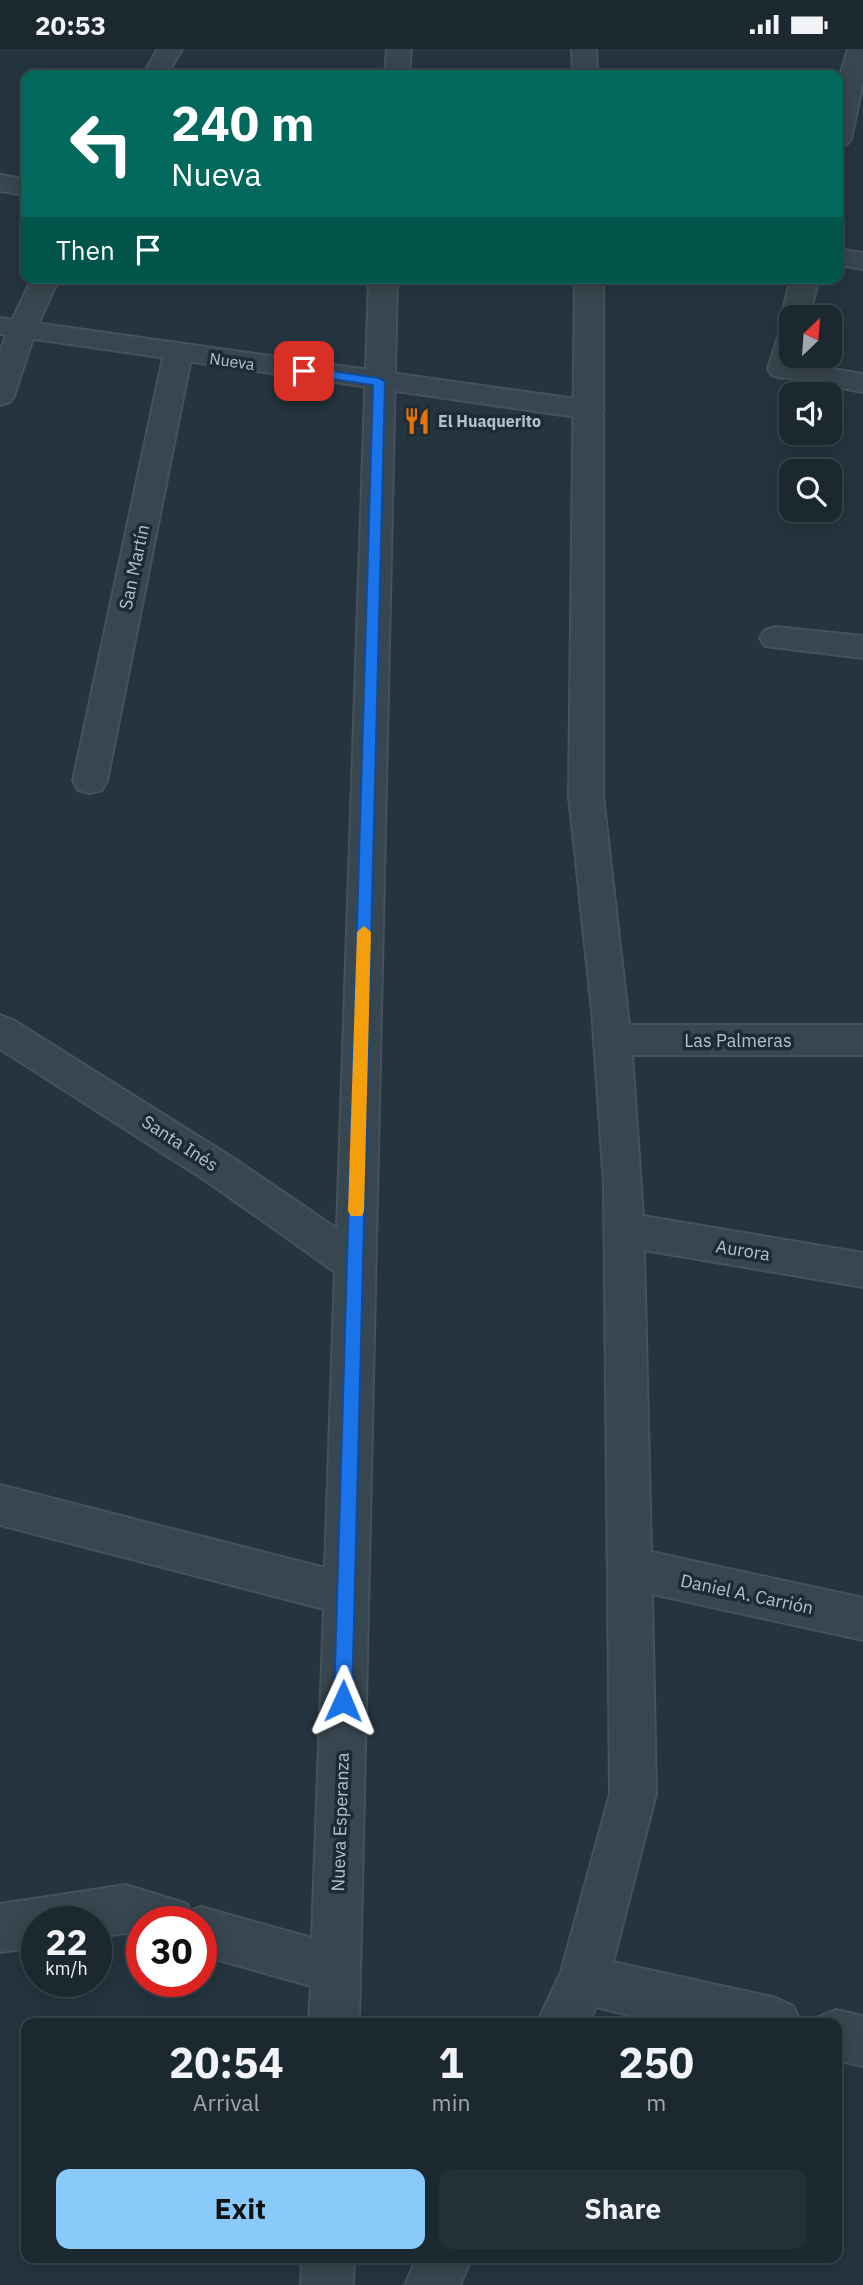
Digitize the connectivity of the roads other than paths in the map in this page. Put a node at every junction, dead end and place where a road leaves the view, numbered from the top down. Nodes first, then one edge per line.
1 (170, 49) edge
2 (399, 49) edge
3 (584, 49) edge
4 (857, 53) dead end
5 (158, 70) edge
6 (397, 70) edge
7 (585, 70) edge
8 (843, 142) edge
9 (0, 183) edge
10 (21, 186) edge
11 (843, 258) edge
12 (863, 261) edge
13 (42, 284) edge
14 (383, 284) edge
15 (589, 284) edge
16 (803, 284) edge
17 (798, 305) edge
18 (11, 328) edge
19 (178, 353) junction
20 (782, 368) edge
21 (379, 382) junction
22 (863, 383) edge
23 (0, 396) edge
24 (590, 410) junction
25 (776, 638) dead end
26 (863, 647) edge
27 (90, 781) dead end
28 (0, 1030) edge
29 (612, 1040) junction
30 (863, 1040) edge
31 (624, 1230) junction
32 (355, 1263) junction
33 (863, 1270) edge
34 (0, 1504) edge
35 (631, 1569) junction
36 (346, 1594) junction
37 (863, 1619) edge
38 (21, 1925) edge
39 (0, 1928) edge
40 (217, 1936) edge
41 (335, 1969) junction
42 (583, 1979) junction
43 (334, 2018) edge
44 (564, 2018) edge
45 (751, 2018) edge
46 (842, 2036) edge
47 (863, 2041) edge
48 (327, 2263) edge
49 (443, 2263) edge
50 (327, 2285) edge
51 (431, 2285) edge

1 - 5 street
2 - 6 street
3 - 7 street
4 - 8 street
9 - 10 street
11 - 12 street
13 - 18 street
14 - 21 street, Nueva Esperanza
15 - 24 street
16 - 17 street
18 - 19 street, Nueva
18 - 23 street
19 - 21 street, Nueva
19 - 27 street, San Martín
20 - 22 street
21 - 24 street, Nueva
21 - 32 street, Nueva Esperanza
24 - 29 street
25 - 26 street
28 - 32 street, Santa Inés
29 - 30 street, Las Palmeras
29 - 31 street
31 - 33 street, Aurora
31 - 35 street
32 - 36 street, Nueva Esperanza
34 - 36 street
35 - 37 street, Daniel A. Carrión
35 - 42 street
36 - 41 street, Nueva Esperanza
38 - 39 street
40 - 41 street
41 - 43 street, Nueva Esperanza
42 - 44 street
42 - 45 street
46 - 47 street
48 - 50 street
49 - 51 street

